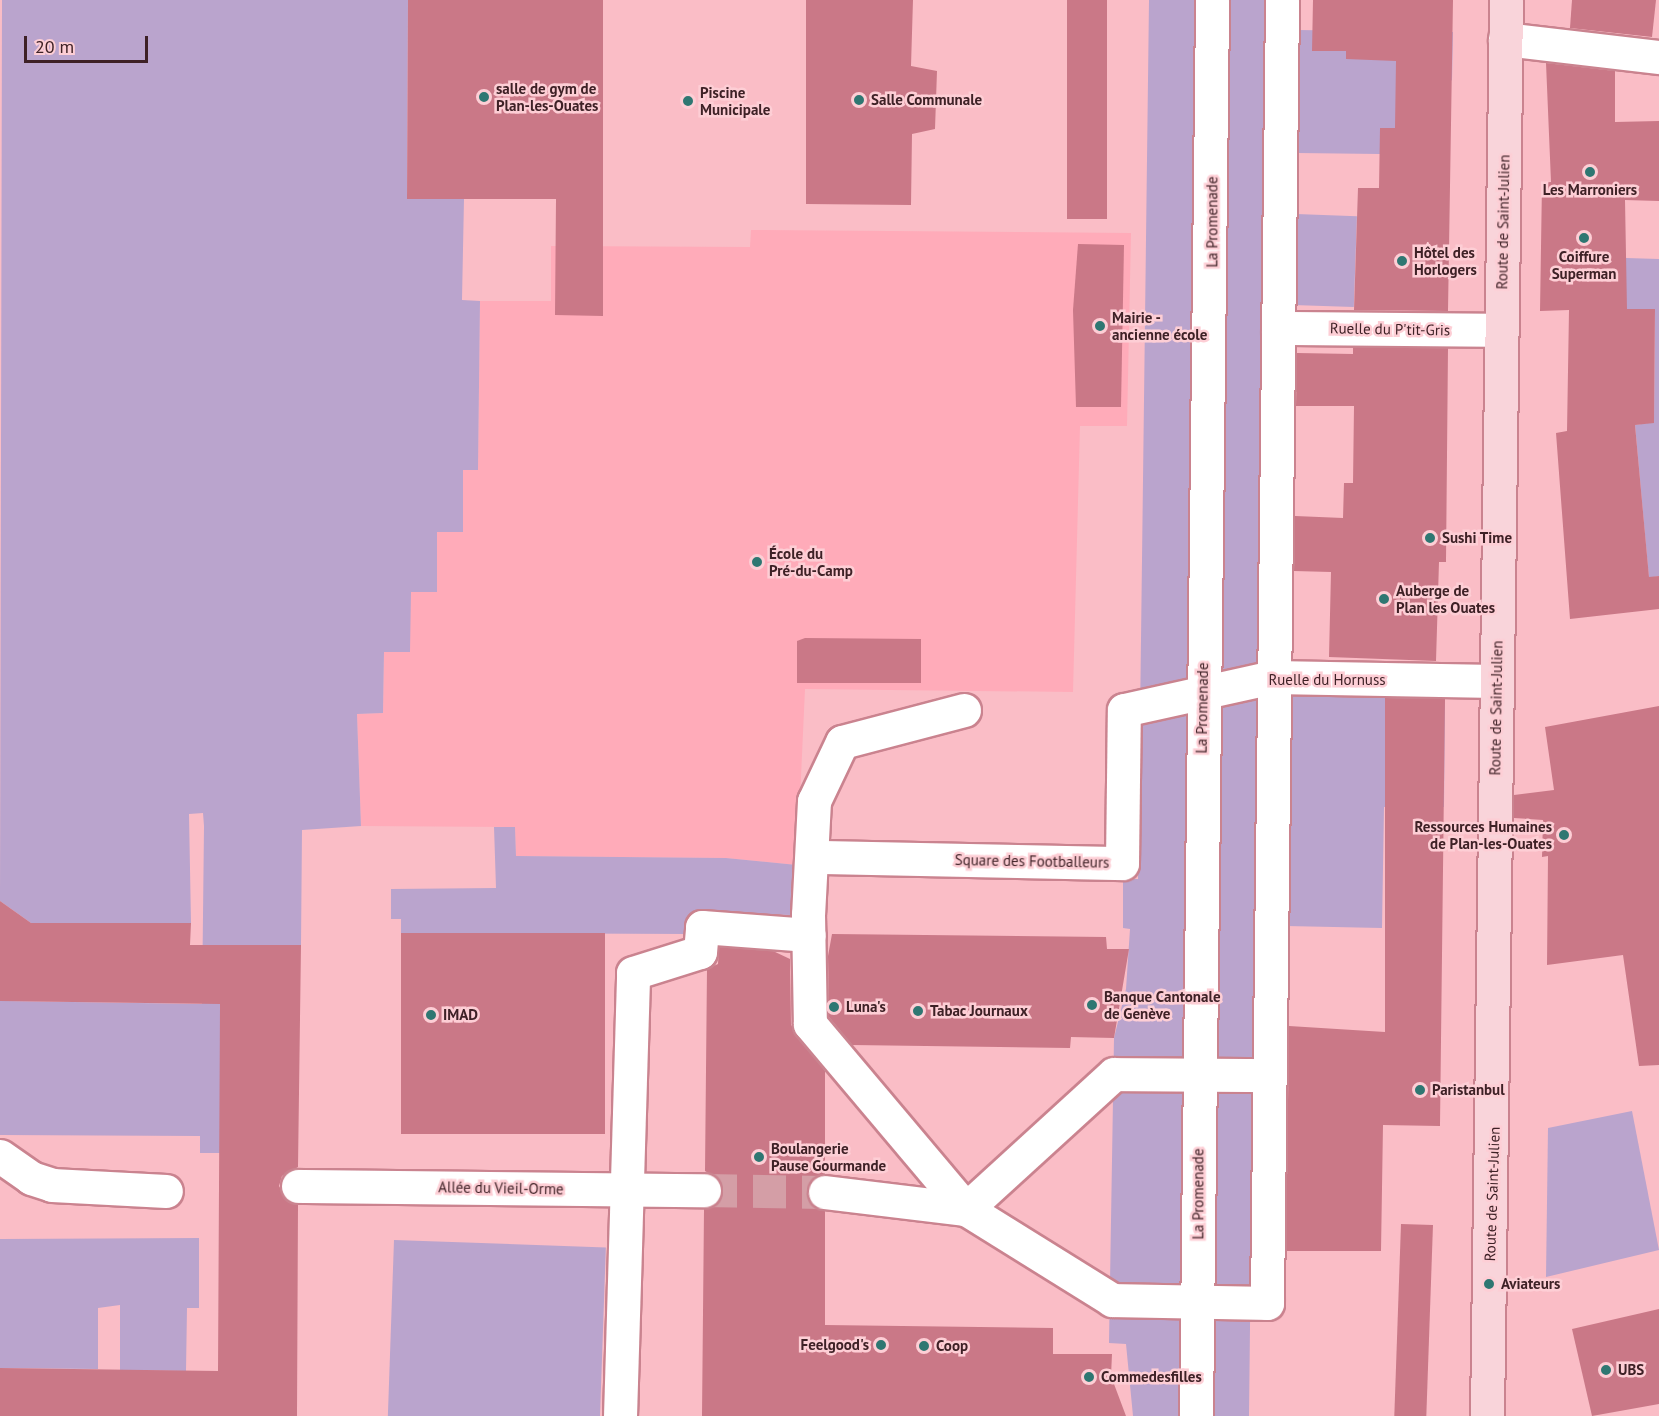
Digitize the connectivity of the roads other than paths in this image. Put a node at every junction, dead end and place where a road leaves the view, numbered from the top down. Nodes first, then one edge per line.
1 (1212, 0) edge
2 (1282, 0) edge
3 (1506, 0) edge
4 (1505, 39) junction
5 (1659, 57) edge
6 (1278, 328) junction
7 (1502, 330) junction
8 (1273, 677) junction
9 (1496, 681) junction
10 (1202, 694) junction
11 (964, 710) dead end
12 (1125, 710) joint
13 (827, 857) dead end
14 (809, 935) junction
15 (1198, 1075) junction
16 (1267, 1075) junction
17 (0, 1156) edge
18 (298, 1186) dead end
19 (626, 1190) junction
20 (704, 1190) tunnel mouth
21 (166, 1191) dead end
22 (825, 1192) tunnel mouth
23 (966, 1209) junction
24 (1197, 1301) junction
25 (620, 1416) edge
26 (1196, 1416) edge
27 (1487, 1416) edge

1 - 10 street, La Promenade
2 - 6 street
3 - 4 main road, Route de Saint-Julien
4 - 5 street
4 - 7 main road, Route de Saint-Julien
6 - 7 street, Ruelle du P'tit-Gris
6 - 8 street
7 - 9 main road, Route de Saint-Julien
8 - 9 street, Ruelle du Hornuss
8 - 10 street, Ruelle du Hornuss
8 - 16 street
9 - 27 main road, Route de Saint-Julien
10 - 12 street, Ruelle du Hornuss
10 - 15 street, La Promenade
11 - 14 street
12 - 13 street, Square des Footballeurs
14 - 19 street
14 - 23 street
15 - 16 street
15 - 23 street
15 - 24 street, La Promenade
16 - 24 street
17 - 21 street
18 - 19 street, Allée du Vieil-Orme
19 - 20 street, Allée du Vieil-Orme
19 - 25 street
22 - 23 street
23 - 24 street
24 - 26 street, La Promenade

